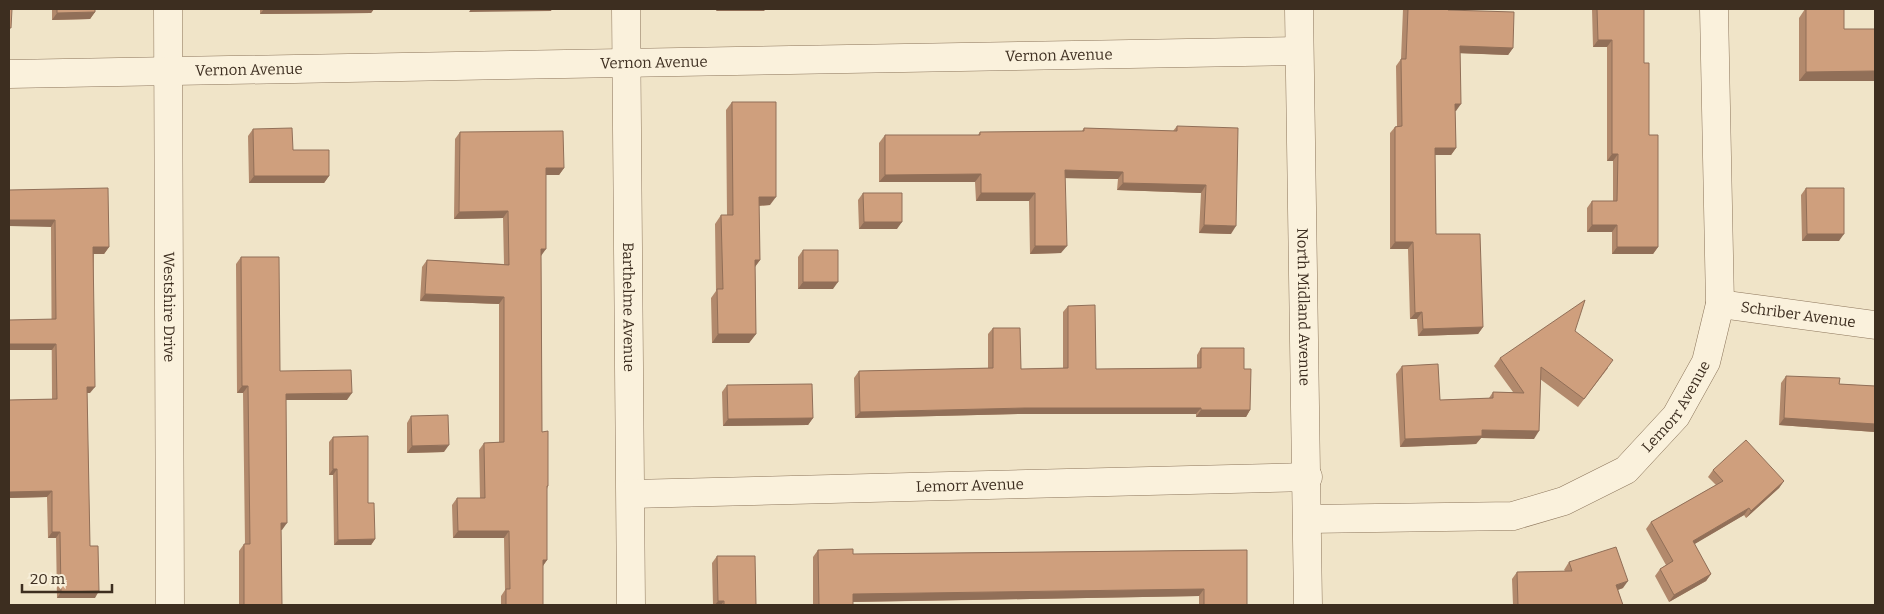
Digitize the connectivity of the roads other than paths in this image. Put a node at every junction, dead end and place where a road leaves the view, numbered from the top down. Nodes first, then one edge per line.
1 (168, 9) edge
2 (626, 9) edge
3 (1299, 9) edge
4 (1714, 9) edge
5 (1299, 51) junction
6 (626, 63) junction
7 (169, 72) junction
8 (9, 74) edge
9 (1720, 304) junction
10 (1875, 325) edge
11 (1308, 477) junction
12 (631, 494) junction
13 (1308, 519) junction
14 (170, 605) edge
15 (631, 605) edge
16 (1308, 605) edge

1 - 7 street, Westshire Drive
2 - 6 street, Barthelme Avenue
3 - 5 street, North Midland Avenue
4 - 9 street, Lemorr Avenue
5 - 6 street, Vernon Avenue
5 - 11 street, North Midland Avenue
6 - 7 street, Vernon Avenue
6 - 12 street, Barthelme Avenue
7 - 8 street, Vernon Avenue
7 - 14 street, Westshire Drive
9 - 10 street, Schriber Avenue
9 - 13 street, Lemorr Avenue
11 - 12 street, Lemorr Avenue
11 - 13 street, North Midland Avenue
12 - 15 street, Barthelme Avenue
13 - 16 street, North Midland Avenue

